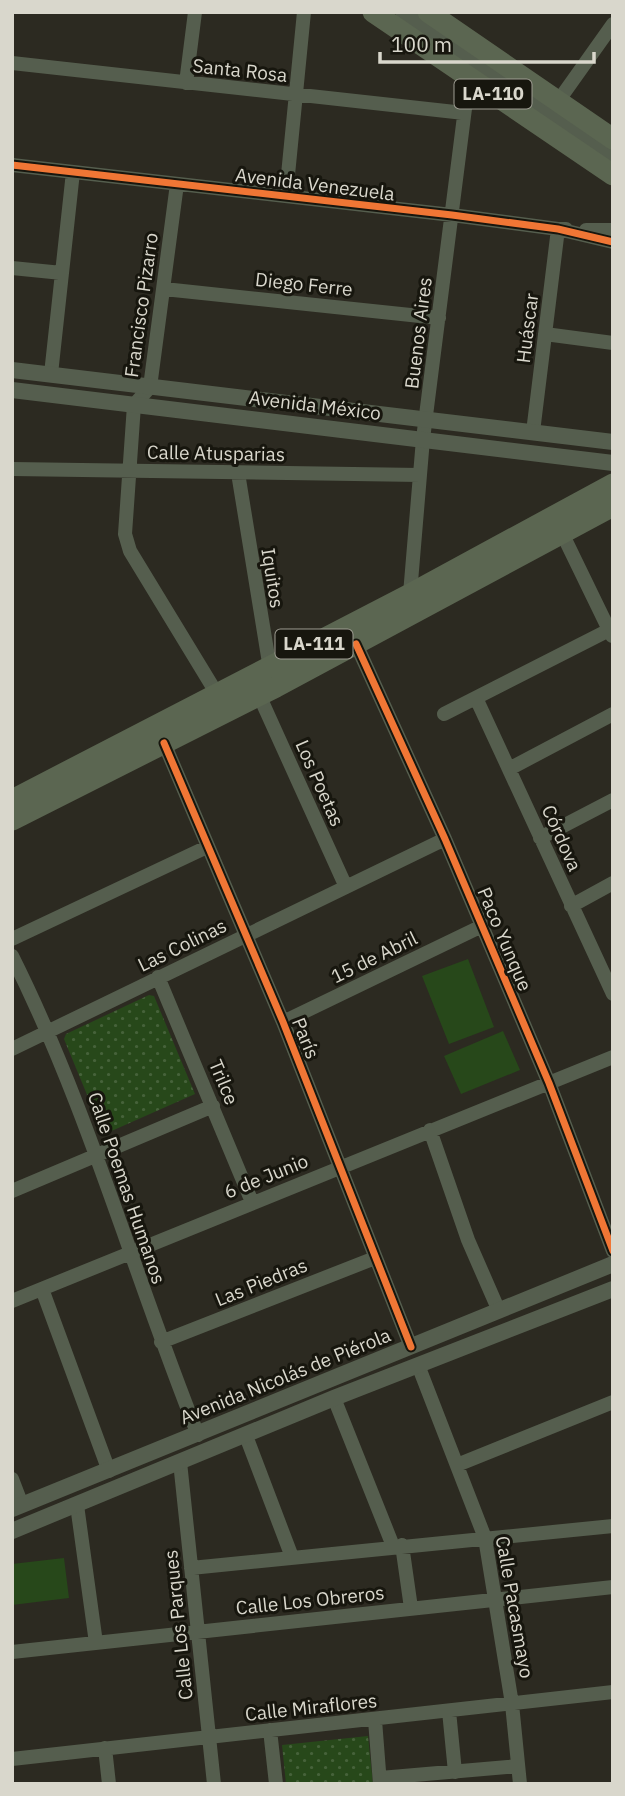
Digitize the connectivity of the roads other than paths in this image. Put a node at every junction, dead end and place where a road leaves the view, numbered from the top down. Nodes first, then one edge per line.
1 (195, 12) edge
2 (304, 12) edge
3 (373, 12) edge
4 (403, 12) edge
5 (428, 12) edge
6 (613, 24) edge
7 (12, 63) edge
8 (469, 77) junction
9 (186, 83) junction
10 (296, 95) junction
11 (559, 100) junction
12 (464, 113) junction
13 (613, 139) edge
14 (613, 158) edge
15 (12, 165) edge
16 (73, 172) junction
17 (613, 175) edge
18 (177, 184) junction
19 (286, 195) junction
20 (452, 215) junction
21 (558, 229) junction
22 (613, 230) edge
23 (613, 242) edge
24 (12, 268) edge
25 (62, 273) junction
26 (164, 289) junction
27 (439, 318) junction
28 (545, 334) junction
29 (613, 342) edge
30 (12, 370) edge
31 (51, 374) junction
32 (150, 387) junction
33 (12, 390) edge
34 (134, 405) junction
35 (426, 419) junction
36 (533, 432) junction
37 (423, 439) junction
38 (613, 442) edge
39 (613, 463) edge
40 (12, 469) edge
41 (128, 471) junction
42 (238, 473) junction
43 (419, 475) junction
44 (613, 484) edge
45 (613, 506) edge
46 (562, 534) junction
47 (410, 594) junction
48 (611, 632) edge
49 (356, 644) junction
50 (267, 683) junction
51 (217, 694) junction
52 (477, 698) junction
53 (443, 714) dead end
54 (613, 714) edge
55 (164, 743) junction
56 (509, 769) junction
57 (12, 800) edge
58 (613, 800) edge
59 (12, 820) edge
60 (540, 838) junction
61 (445, 839) junction
62 (207, 847) junction
63 (613, 883) edge
64 (346, 887) junction
65 (571, 906) junction
66 (482, 926) junction
67 (247, 935) junction
68 (12, 939) edge
69 (12, 956) edge
70 (608, 972) edge
71 (158, 977) junction
72 (613, 995) edge
73 (283, 1022) junction
74 (49, 1030) junction
75 (12, 1049) edge
76 (613, 1057) edge
77 (549, 1083) junction
78 (213, 1106) junction
79 (430, 1130) junction
80 (97, 1155) junction
81 (340, 1166) junction
82 (12, 1191) edge
83 (252, 1202) junction
84 (613, 1251) edge
85 (129, 1253) junction
86 (375, 1258) junction
87 (613, 1264) edge
88 (42, 1289) junction
89 (613, 1289) edge
90 (12, 1301) edge
91 (499, 1311) junction
92 (161, 1342) junction
93 (411, 1347) junction
94 (418, 1365) junction
95 (334, 1398) junction
96 (613, 1402) edge
97 (198, 1435) junction
98 (246, 1436) junction
99 (180, 1462) junction
100 (457, 1465) junction
101 (109, 1471) junction
102 (12, 1479) edge
103 (77, 1505) junction
104 (17, 1508) edge
105 (613, 1526) edge
106 (12, 1531) edge
107 (485, 1538) junction
108 (398, 1546) junction
109 (292, 1557) junction
110 (191, 1568) junction
111 (613, 1587) edge
112 (496, 1599) junction
113 (411, 1608) junction
114 (198, 1632) junction
115 (96, 1643) junction
116 (12, 1652) edge
117 (613, 1692) edge
118 (512, 1704) junction
119 (449, 1711) junction
120 (375, 1720) junction
121 (270, 1730) junction
122 (209, 1736) junction
123 (105, 1748) junction
124 (12, 1759) edge
125 (518, 1766) junction
126 (455, 1772) junction
127 (380, 1781) edge
128 (109, 1784) edge
129 (214, 1784) edge
130 (276, 1784) edge
131 (520, 1784) edge

1 - 9 street
2 - 10 street
3 - 8 main road, LA-110
4 - 14 street
5 - 11 main road, LA-110
6 - 11 street
7 - 9 street, Santa Rosa
8 - 12 street, Buenos Aires
8 - 17 main road, LA-110
9 - 10 street, Santa Rosa
10 - 12 street, Santa Rosa
10 - 19 street
11 - 13 main road, LA-110
12 - 20 street, Buenos Aires
15 - 16 street, Avenida Venezuela
16 - 18 street, Avenida Venezuela
16 - 25 street
18 - 19 street, Avenida Venezuela
18 - 26 street, Francisco Pizarro
19 - 20 street, Avenida Venezuela
20 - 21 street, Avenida Venezuela
20 - 27 street, Buenos Aires
21 - 22 street
21 - 23 street, Avenida Venezuela
21 - 28 street, Huáscar
24 - 25 street
25 - 31 street
26 - 27 street, Diego Ferre
26 - 32 street, Francisco Pizarro
27 - 35 street, Buenos Aires
28 - 29 street
28 - 36 street, Huáscar
30 - 31 street, Avenida México
31 - 32 street, Avenida México
32 - 34 street, Francisco Pizarro
32 - 35 street, Avenida México
33 - 34 street, Avenida México
34 - 37 street, Avenida México
34 - 41 street, Francisco Pizarro
35 - 36 street, Avenida México
35 - 37 street, Buenos Aires
36 - 38 street, Avenida México
37 - 39 street, Avenida México
37 - 43 street, Buenos Aires
40 - 41 street, Calle Atusparias
41 - 42 street, Calle Atusparias
41 - 51 street, Francisco Pizarro
42 - 43 street, Calle Atusparias
42 - 50 street, Iquitos
43 - 47 street, Buenos Aires
44 - 47 main road, LA-111
45 - 46 main road, LA-111
46 - 48 street
46 - 49 main road, LA-111
47 - 50 main road, LA-111
48 - 52 street
49 - 50 main road, LA-111
49 - 61 street, Paco Yunque
50 - 51 main road, LA-111
50 - 55 main road, LA-111
50 - 64 street, Los Poetas
51 - 57 main road, LA-111
52 - 53 street
52 - 56 street, Córdova
54 - 56 street
55 - 59 main road, LA-111
55 - 62 street, París
56 - 60 street, Córdova
58 - 60 street
60 - 65 street, Córdova
61 - 64 street, Las Colinas
61 - 66 street, Paco Yunque
62 - 67 street, París
62 - 68 street
63 - 65 street
64 - 67 street, Las Colinas
65 - 70 street, Córdova
66 - 73 street, 15 de Abril
66 - 77 street, Paco Yunque
67 - 71 street, Las Colinas
67 - 73 street, París
69 - 74 street, Calle Poemas Humanos
70 - 72 street, Córdova
71 - 74 street, Las Colinas
71 - 78 street, Trilce
73 - 81 street, París
74 - 75 street, Las Colinas
74 - 80 street, Calle Poemas Humanos
76 - 77 street, 6 de Junio
77 - 79 street, 6 de Junio
77 - 84 street, Paco Yunque
78 - 80 street
78 - 83 street, Trilce
79 - 81 street, 6 de Junio
79 - 91 street
80 - 82 street
80 - 85 street, Calle Poemas Humanos
81 - 83 street, 6 de Junio
81 - 86 street, París
83 - 85 street, 6 de Junio
85 - 88 street, 6 de Junio
85 - 92 street, Calle Poemas Humanos
86 - 92 street, Las Piedras
86 - 93 street, París
87 - 91 street, Avenida Nicolás de Piérola
88 - 90 street, 6 de Junio
88 - 101 street
89 - 94 street, Avenida Nicolás de Piérola
91 - 93 street, Avenida Nicolás de Piérola
92 - 97 street, Calle Poemas Humanos
93 - 97 street, Avenida Nicolás de Piérola
94 - 95 street, Avenida Nicolás de Piérola
94 - 100 street, Calle Pacasmayo
95 - 98 street, Avenida Nicolás de Piérola
95 - 108 street
96 - 100 street
97 - 101 street, Avenida Nicolás de Piérola
98 - 99 street, Avenida Nicolás de Piérola
98 - 109 street
99 - 103 street, Avenida Nicolás de Piérola
99 - 110 street, Calle Los Parques
100 - 107 street, Calle Pacasmayo
101 - 104 street, Avenida Nicolás de Piérola
102 - 104 street
103 - 106 street, Avenida Nicolás de Piérola
103 - 115 street
105 - 107 street
107 - 108 street
107 - 112 street, Calle Pacasmayo
108 - 109 street
108 - 113 street
109 - 110 street
110 - 114 street, Calle Los Parques
111 - 112 street, Calle Los Obreros
112 - 113 street, Calle Los Obreros
112 - 118 street, Calle Pacasmayo
113 - 114 street, Calle Los Obreros
114 - 115 street, Calle Los Obreros
114 - 122 street, Calle Los Parques
115 - 116 street, Calle Los Obreros
117 - 118 street, Calle Miraflores
118 - 119 street, Calle Miraflores
118 - 125 street, Calle Pacasmayo
119 - 120 street, Calle Miraflores
119 - 126 street
120 - 121 street, Calle Miraflores
120 - 127 street
121 - 122 street, Calle Miraflores
121 - 130 street
122 - 123 street, Calle Miraflores
122 - 129 street, Calle Los Parques
123 - 124 street, Calle Miraflores
123 - 128 street
125 - 126 street
125 - 131 street, Calle Pacasmayo
126 - 127 street

